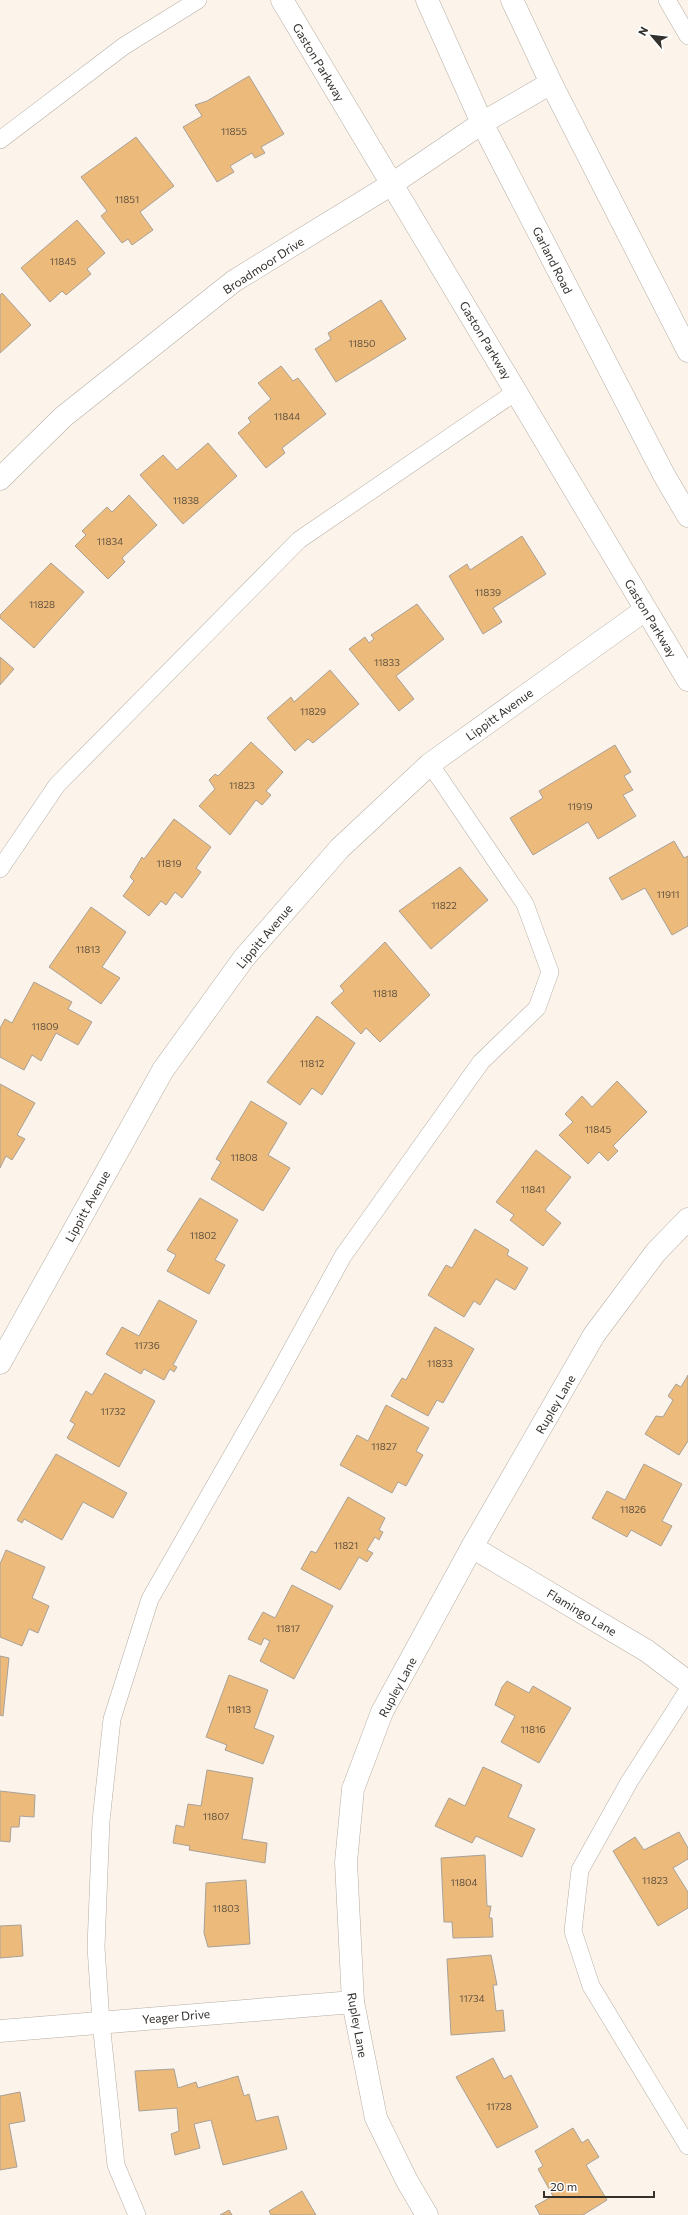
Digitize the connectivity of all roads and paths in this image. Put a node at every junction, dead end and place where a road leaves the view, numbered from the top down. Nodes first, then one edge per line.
1 (198, 0) edge
2 (282, 0) edge
3 (427, 0) edge
4 (512, 0) edge
5 (667, 0) edge
6 (688, 36) edge
7 (550, 83) junction
8 (482, 122) junction
9 (0, 140) edge
10 (392, 184) junction
11 (688, 351) edge
12 (517, 391) junction
13 (0, 479) edge
14 (688, 516) edge
15 (645, 610) junction
16 (688, 680) edge
17 (430, 764) junction
18 (0, 869) edge
19 (688, 1219) edge
20 (0, 1363) edge
21 (472, 1547) junction
22 (688, 1682) edge
23 (688, 1690) edge
24 (352, 2002) junction
25 (101, 2022) junction
26 (0, 2031) edge
27 (688, 2146) edge
28 (137, 2215) edge
29 (427, 2215) edge

1 - 9 lane
2 - 10 street, Gaston Parkway
3 - 8 street, Garland Road
4 - 7 street
5 - 6 lane
7 - 8 street, Broadmoor Drive
7 - 11 street
8 - 10 street, Broadmoor Drive
8 - 14 street, Garland Road
10 - 12 street, Gaston Parkway
10 - 13 street, Broadmoor Drive
12 - 15 street, Gaston Parkway
12 - 18 lane
15 - 16 street, Gaston Parkway
15 - 17 street, Lippitt Avenue
17 - 20 street, Lippitt Avenue
17 - 25 lane
19 - 21 street, Rupley Lane
21 - 22 street, Flamingo Lane
21 - 24 street, Rupley Lane
23 - 27 lane
24 - 25 street, Yeager Drive
24 - 29 street, Rupley Lane
25 - 26 street, Yeager Drive
25 - 28 lane

